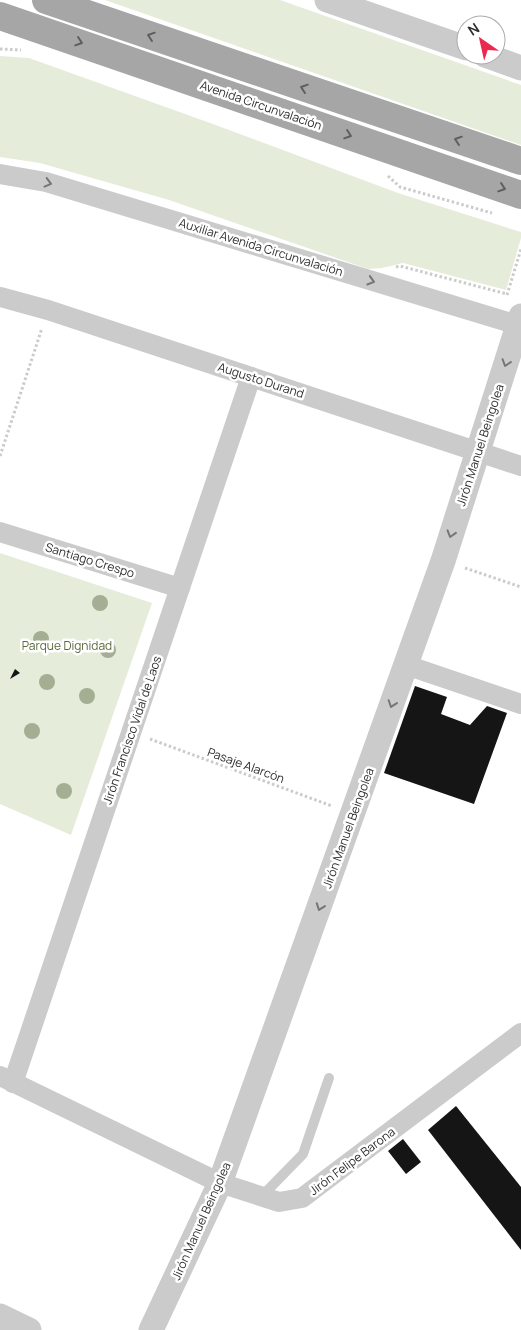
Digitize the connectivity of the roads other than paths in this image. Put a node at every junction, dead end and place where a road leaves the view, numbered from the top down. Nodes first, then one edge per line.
1 (327, 0) edge
2 (54, 1) edge
3 (0, 16) edge
4 (0, 25) edge
5 (32, 27) junction
6 (456, 45) edge
7 (506, 63) edge
8 (521, 68) edge
9 (521, 162) edge
10 (0, 174) edge
11 (521, 195) edge
12 (0, 297) edge
13 (515, 322) edge
14 (251, 377) junction
15 (477, 451) junction
16 (521, 466) edge
17 (0, 532) edge
18 (180, 588) junction
19 (406, 665) junction
20 (521, 704) edge
21 (521, 1033) edge
22 (328, 1078) dead end
23 (7, 1079) edge
24 (220, 1183) junction
25 (262, 1196) junction
26 (0, 1316) edge
27 (29, 1330) edge
28 (151, 1330) edge

1 - 6 street
9 -> 2 main road
3 - 5 main road, Avenida Circunvalación
4 - 5 main road
5 -> 11 main road, Avenida Circunvalación
7 - 8 street
10 -> 13 street, Auxiliar Avenida Circunvalación
12 - 14 street, Augusto Durand
13 -> 15 street, Jirón Manuel Beingolea
14 - 15 street, Augusto Durand
14 - 18 street, Jirón Francisco Vidal de Laos
15 - 16 street, Augusto Durand
15 -> 19 street, Jirón Manuel Beingolea
17 - 18 street, Santiago Crespo
18 - 23 street, Jirón Francisco Vidal de Laos
19 - 20 street
19 -> 24 street, Jirón Manuel Beingolea
21 - 25 street, Jirón Felipe Barona
22 - 25 lane
23 - 24 street, Jirón Felipe Barona
24 - 25 street, Jirón Felipe Barona
24 - 28 street, Jirón Manuel Beingolea
26 - 27 street

